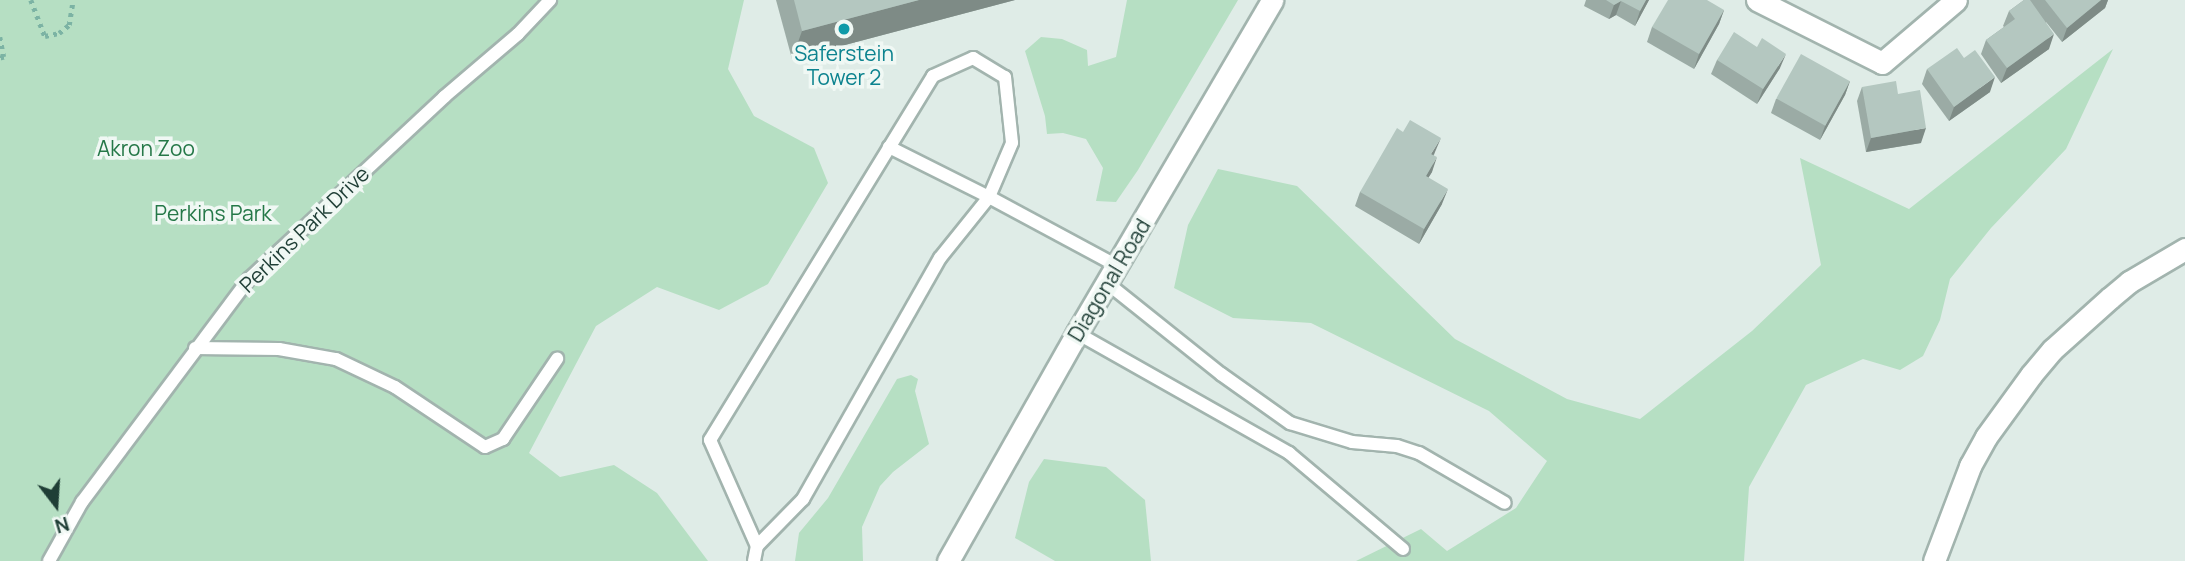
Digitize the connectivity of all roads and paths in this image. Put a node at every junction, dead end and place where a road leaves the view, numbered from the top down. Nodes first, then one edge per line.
1 (31, 0) edge
2 (73, 0) edge
3 (550, 0) edge
4 (1272, 0) edge
5 (1757, 0) edge
6 (1956, 0) edge
7 (0, 37) edge
8 (0, 58) edge
9 (889, 147) junction
10 (989, 197) junction
11 (2185, 249) edge
12 (1112, 274) junction
13 (1077, 333) junction
14 (195, 348) junction
15 (557, 359) dead end
16 (1505, 503) dead end
17 (757, 546) junction
18 (1402, 549) dead end
19 (49, 561) edge
20 (754, 561) edge
21 (948, 561) edge
22 (1934, 561) edge

1 - 2 path
3 - 14 lane, Perkins Park Drive
4 - 12 street, Diagonal Road
5 - 6 street
7 - 8 path
9 - 10 lane
9 - 10 lane
9 - 17 lane
10 - 12 lane
10 - 17 lane
11 - 22 street
12 - 13 street, Diagonal Road
12 - 16 lane
13 - 18 lane
13 - 21 street, Diagonal Road
14 - 15 lane
14 - 19 lane, Perkins Park Drive
17 - 20 lane

